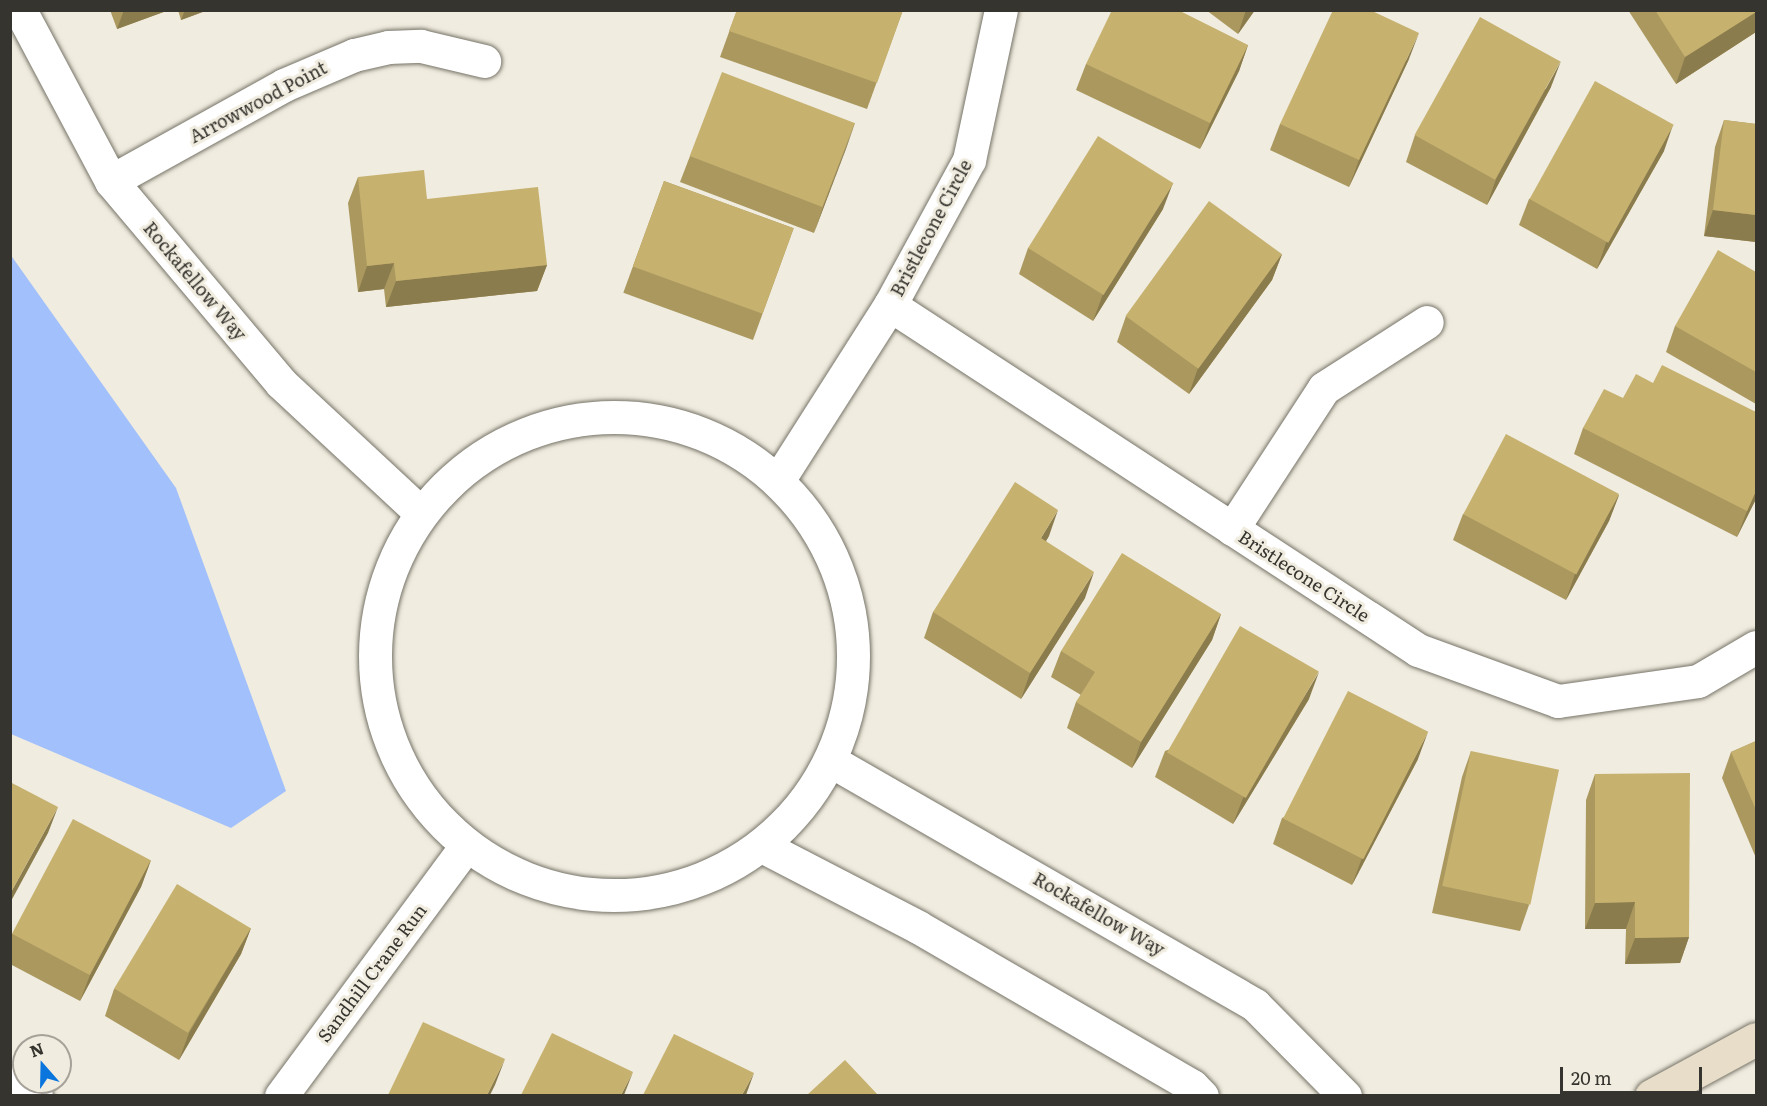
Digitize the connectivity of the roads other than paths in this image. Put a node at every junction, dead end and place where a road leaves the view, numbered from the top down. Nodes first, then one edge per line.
1 (20, 10) edge
2 (1001, 10) edge
3 (484, 61) dead end
4 (111, 182) junction
5 (890, 305) junction
6 (1427, 322) dead end
7 (779, 479) junction
8 (421, 513) junction
9 (1232, 529) junction
10 (1756, 647) edge
11 (831, 761) junction
12 (762, 846) junction
13 (462, 851) junction
14 (1756, 1039) edge
15 (10, 1082) edge
16 (36, 1095) edge
17 (281, 1095) edge
18 (1202, 1095) edge
19 (1345, 1095) edge
20 (1651, 1095) edge

1 - 4 street, Rockafellow Way
2 - 5 street, Bristlecone Circle
3 - 4 street, Arrowwood Point
4 - 8 street, Rockafellow Way
5 - 7 street, Bristlecone Circle
5 - 9 street, Bristlecone Circle
6 - 9 street
7 - 8 street
7 - 11 street
8 - 13 street
9 - 10 street, Bristlecone Circle
11 - 12 street
11 - 19 street, Rockafellow Way
12 - 13 street
12 - 18 street
13 - 17 street, Sandhill Crane Run
14 - 20 street
15 - 16 street

